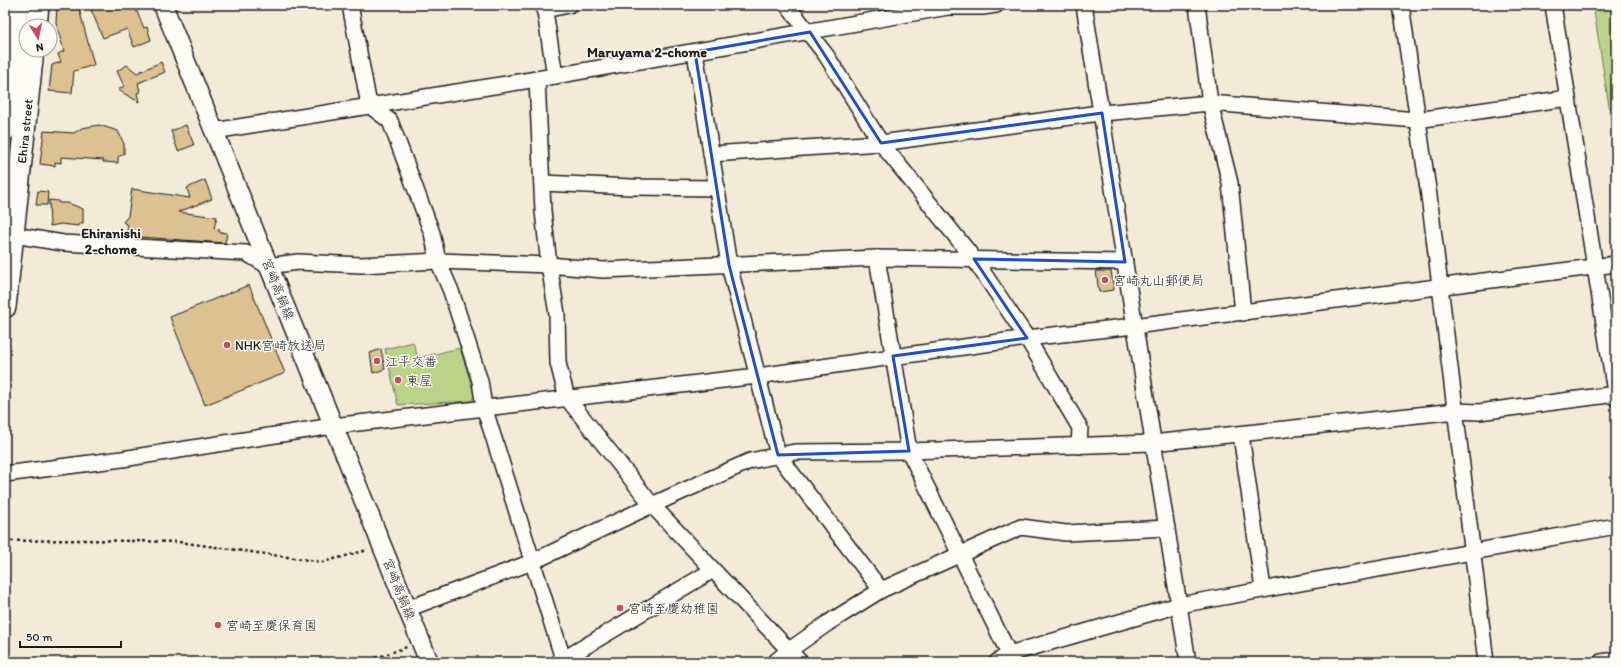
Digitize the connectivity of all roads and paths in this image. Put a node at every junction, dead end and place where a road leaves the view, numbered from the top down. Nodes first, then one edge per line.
1 (17, 5) edge
2 (38, 5) edge
3 (163, 5) edge
4 (350, 5) edge
5 (569, 5) edge
6 (787, 5) edge
7 (1084, 5) edge
8 (1197, 5) edge
9 (1401, 5) edge
10 (1553, 5) edge
11 (987, 6) edge
12 (544, 8) edge
13 (37, 18) edge
14 (810, 32) junction
15 (695, 52) junction
16 (32, 58) edge
17 (555, 76) junction
18 (537, 79) junction
19 (1568, 98) junction
20 (1210, 103) junction
21 (369, 105) junction
22 (1102, 114) junction
23 (1417, 120) junction
24 (5, 130) edge
25 (214, 131) junction
26 (881, 143) junction
27 (711, 154) junction
28 (542, 183) junction
29 (717, 188) junction
30 (10, 236) edge
31 (877, 258) junction
32 (974, 259) junction
33 (438, 261) junction
34 (1125, 262) junction
35 (1616, 264) edge
36 (549, 265) junction
37 (729, 265) junction
38 (268, 266) junction
39 (1595, 267) junction
40 (1440, 287) junction
41 (5, 307) edge
42 (1243, 312) junction
43 (1134, 326) junction
44 (1027, 338) junction
45 (893, 356) junction
46 (757, 376) junction
47 (1616, 396) edge
48 (567, 398) junction
49 (484, 407) junction
50 (1456, 411) junction
51 (333, 426) junction
52 (1241, 435) junction
53 (1152, 443) junction
54 (1079, 446) junction
55 (909, 451) junction
56 (778, 455) junction
57 (5, 474) edge
58 (652, 505) junction
59 (1616, 526) edge
60 (1167, 528) junction
61 (5, 541) edge
62 (382, 546) junction
63 (961, 553) junction
64 (1472, 553) junction
65 (532, 562) junction
66 (713, 570) junction
67 (1263, 589) junction
68 (880, 590) junction
69 (1179, 605) junction
70 (407, 609) junction
71 (420, 642) junction
72 (788, 651) junction
73 (1006, 659) edge
74 (1616, 660) edge
75 (562, 661) edge
76 (364, 662) edge
77 (429, 662) edge
78 (775, 662) edge
79 (800, 662) edge
80 (1188, 662) edge
81 (1486, 662) edge
82 (1601, 662) edge

1 - 24 highway, Ehira street
2 - 13 highway
3 - 25 main road, 宮崎高鍋線
4 - 21 street
5 - 12 street
6 - 14 street
7 - 22 street
8 - 20 street
9 - 23 street
10 - 19 street
11 - 14 street
12 - 17 street
14 - 15 street
14 - 26 street
15 - 17 street
15 - 27 street
16 - 30 highway, Ehira street
17 - 18 street
18 - 21 street
18 - 28 street
19 - 23 street
19 - 39 street
20 - 22 street
20 - 23 street
20 - 42 street
21 - 25 street
21 - 33 street
22 - 26 street
22 - 34 street
23 - 40 street
25 - 38 main road, 宮崎高鍋線
26 - 27 street
26 - 32 street
27 - 29 street
28 - 29 street
28 - 36 street
29 - 37 street
30 - 38 street
30 - 41 highway, Ehira street
31 - 32 street
31 - 37 street
31 - 45 street
32 - 34 street
32 - 44 street
33 - 36 street
33 - 38 street
33 - 49 street
34 - 43 street
35 - 39 street
36 - 37 street
36 - 48 street
37 - 46 street
38 - 51 main road, 宮崎高鍋線
39 - 40 street
39 - 47 street
40 - 42 street
40 - 50 street
42 - 43 street
43 - 44 street
43 - 53 street
44 - 45 street
44 - 54 street
45 - 46 street
45 - 55 street
46 - 48 street
46 - 56 street
47 - 50 street
48 - 49 street
48 - 58 street
49 - 51 street
49 - 65 street
50 - 52 street
50 - 64 street
51 - 57 street
51 - 62 main road, 宮崎高鍋線
52 - 53 street
52 - 67 street
53 - 54 street
53 - 60 street
54 - 55 street
55 - 56 street
55 - 63 street
56 - 58 street
56 - 68 street
58 - 65 street
58 - 66 street
59 - 64 street
60 - 63 street
60 - 69 street
61 - 62 path
62 - 70 main road, 宮崎高鍋線
63 - 68 street
63 - 73 street
64 - 67 street
64 - 81 street
65 - 70 street
65 - 75 street
66 - 72 street
66 - 75 street
67 - 69 street
68 - 72 street
69 - 73 street
69 - 80 street
70 - 71 main road, 宮崎高鍋線
71 - 76 path
71 - 77 main road, 宮崎高鍋線
72 - 78 street
72 - 79 street
74 - 82 street

